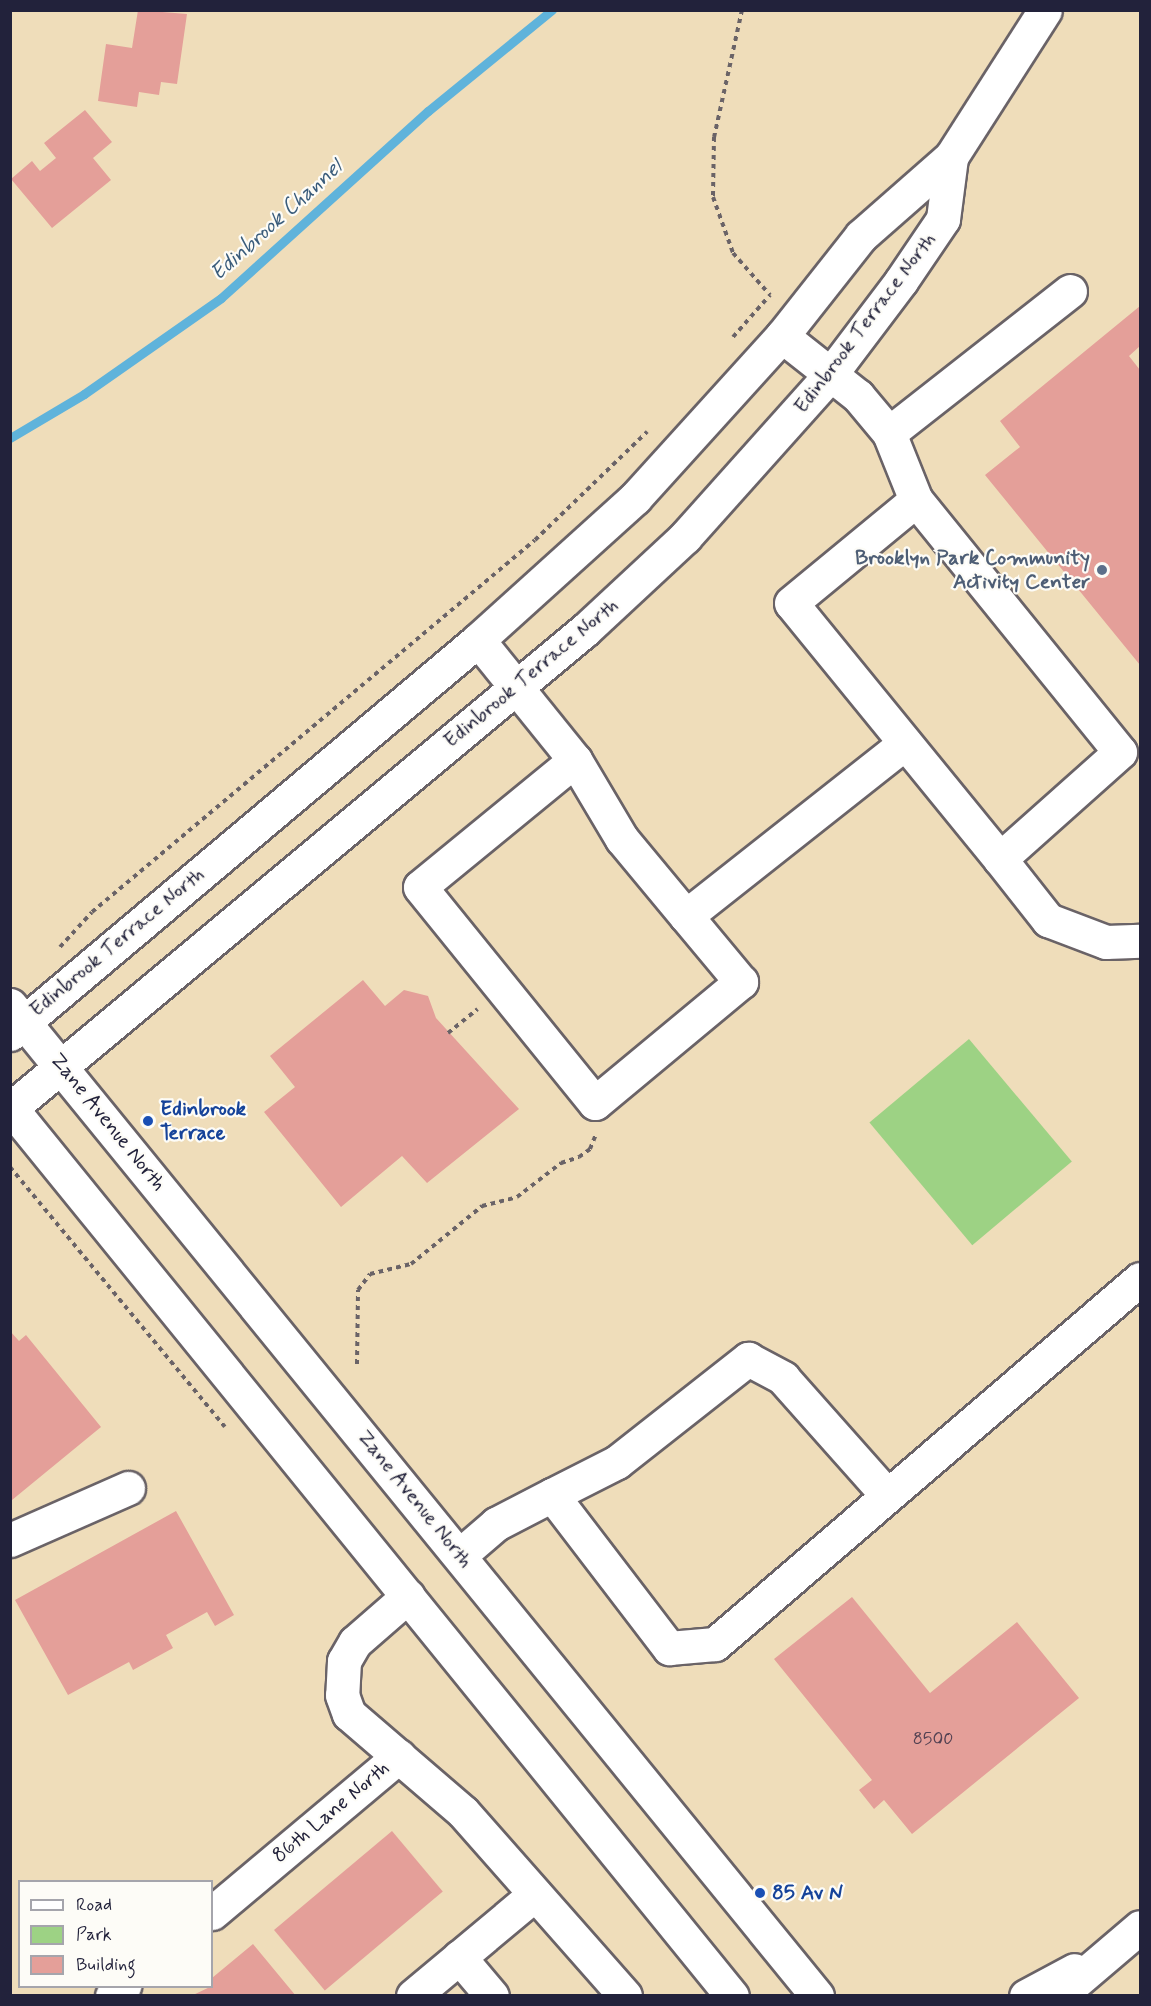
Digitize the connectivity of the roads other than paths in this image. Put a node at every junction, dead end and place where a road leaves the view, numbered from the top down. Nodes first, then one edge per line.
1 (1045, 10) edge
2 (951, 157) junction
3 (1070, 291) dead end
4 (782, 336) junction
5 (830, 375) junction
6 (889, 433) junction
7 (916, 500) junction
8 (478, 640) junction
9 (517, 687) junction
10 (905, 743) junction
11 (575, 760) junction
12 (1000, 859) junction
13 (686, 916) junction
14 (1140, 941) edge
15 (15, 1020) edge
16 (62, 1066) junction
17 (11, 1108) edge
18 (1140, 1279) edge
19 (128, 1488) dead end
20 (886, 1494) junction
21 (552, 1495) junction
22 (10, 1540) edge
23 (460, 1555) junction
24 (408, 1596) junction
25 (399, 1756) junction
26 (535, 1894) junction
27 (213, 1912) edge
28 (1140, 1927) edge
29 (1112, 1952) junction
30 (459, 1957) junction
31 (726, 1989) edge
32 (413, 1995) edge
33 (492, 1995) edge
34 (625, 1995) edge
35 (817, 1995) edge
36 (1026, 1995) edge
37 (1059, 1995) edge

1 - 2 street, Edinbrook Terrace North
2 - 4 street, Edinbrook Terrace North
2 - 5 street, Edinbrook Terrace North
3 - 6 street
4 - 5 street
4 - 8 street, Edinbrook Terrace North
5 - 6 street
5 - 9 street, Edinbrook Terrace North
6 - 7 street
7 - 10 street
7 - 12 street
8 - 9 street
8 - 15 street, Edinbrook Terrace North
9 - 11 street
9 - 16 street, Edinbrook Terrace North
10 - 12 street
10 - 13 street
11 - 13 street
11 - 13 street
12 - 14 street
15 - 16 street, Zane Avenue North
16 - 17 street, Edinbrook Terrace North
16 - 23 street, Zane Avenue North
17 - 24 street
18 - 20 street
19 - 22 street
20 - 21 street
20 - 21 street
21 - 23 street
23 - 35 street, Zane Avenue North
24 - 25 street, 86th Lane North
24 - 31 street
25 - 26 street
25 - 27 street, 86th Lane North
26 - 30 street
26 - 34 street
28 - 29 street
29 - 36 street
29 - 37 street
30 - 32 street
30 - 33 street

